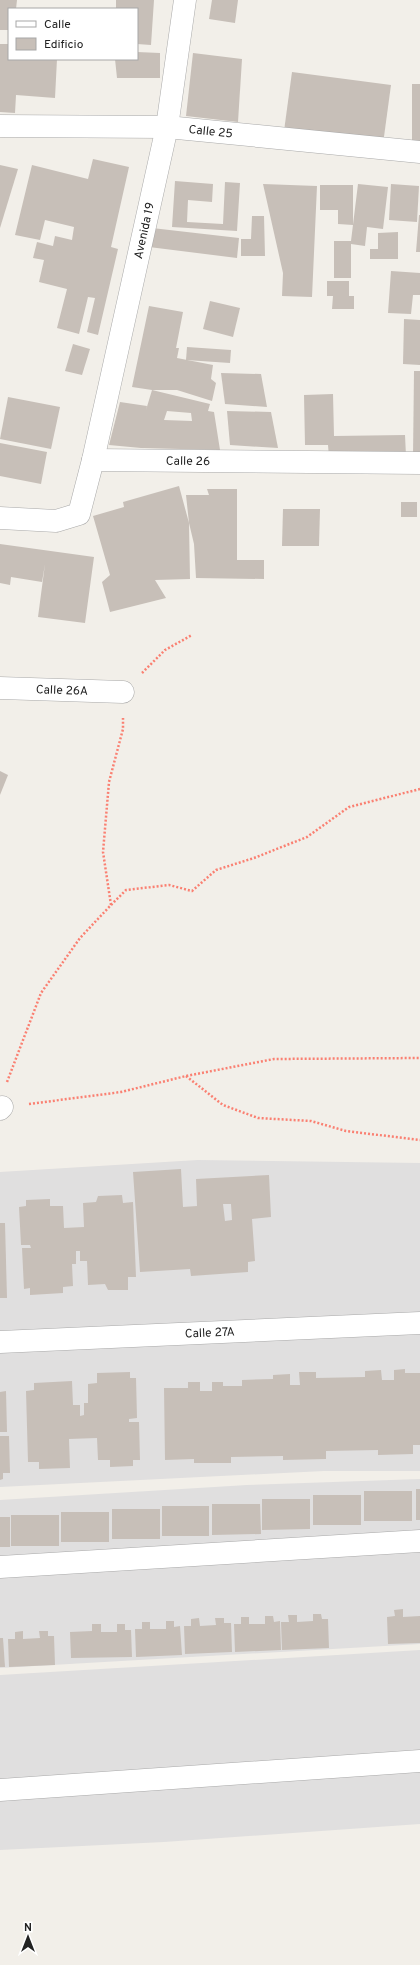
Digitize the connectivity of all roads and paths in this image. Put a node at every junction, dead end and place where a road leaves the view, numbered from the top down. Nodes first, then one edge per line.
1 (185, 0) edge
2 (0, 126) edge
3 (167, 127) junction
4 (420, 152) edge
5 (93, 460) junction
6 (420, 463) edge
7 (0, 518) edge
8 (192, 636) dead end
9 (0, 688) edge
10 (124, 692) junction
11 (420, 789) edge
12 (111, 905) junction
13 (420, 1058) edge
14 (186, 1076) junction
15 (1, 1108) edge
16 (420, 1140) edge
17 (420, 1323) edge
18 (0, 1342) edge
19 (420, 1541) edge
20 (0, 1567) edge
21 (420, 1761) edge
22 (0, 1790) edge

1 - 3 street, Avenida 19
2 - 3 street, Calle 25
3 - 4 street, Calle 25
3 - 5 street, Avenida 19
5 - 6 street, Calle 26
5 - 7 street
8 - 10 path
9 - 10 street, Calle 26A
10 - 12 path
11 - 12 path
12 - 15 path
13 - 14 path
14 - 15 path
14 - 16 path
17 - 18 street, Calle 27A
19 - 20 street
21 - 22 street

